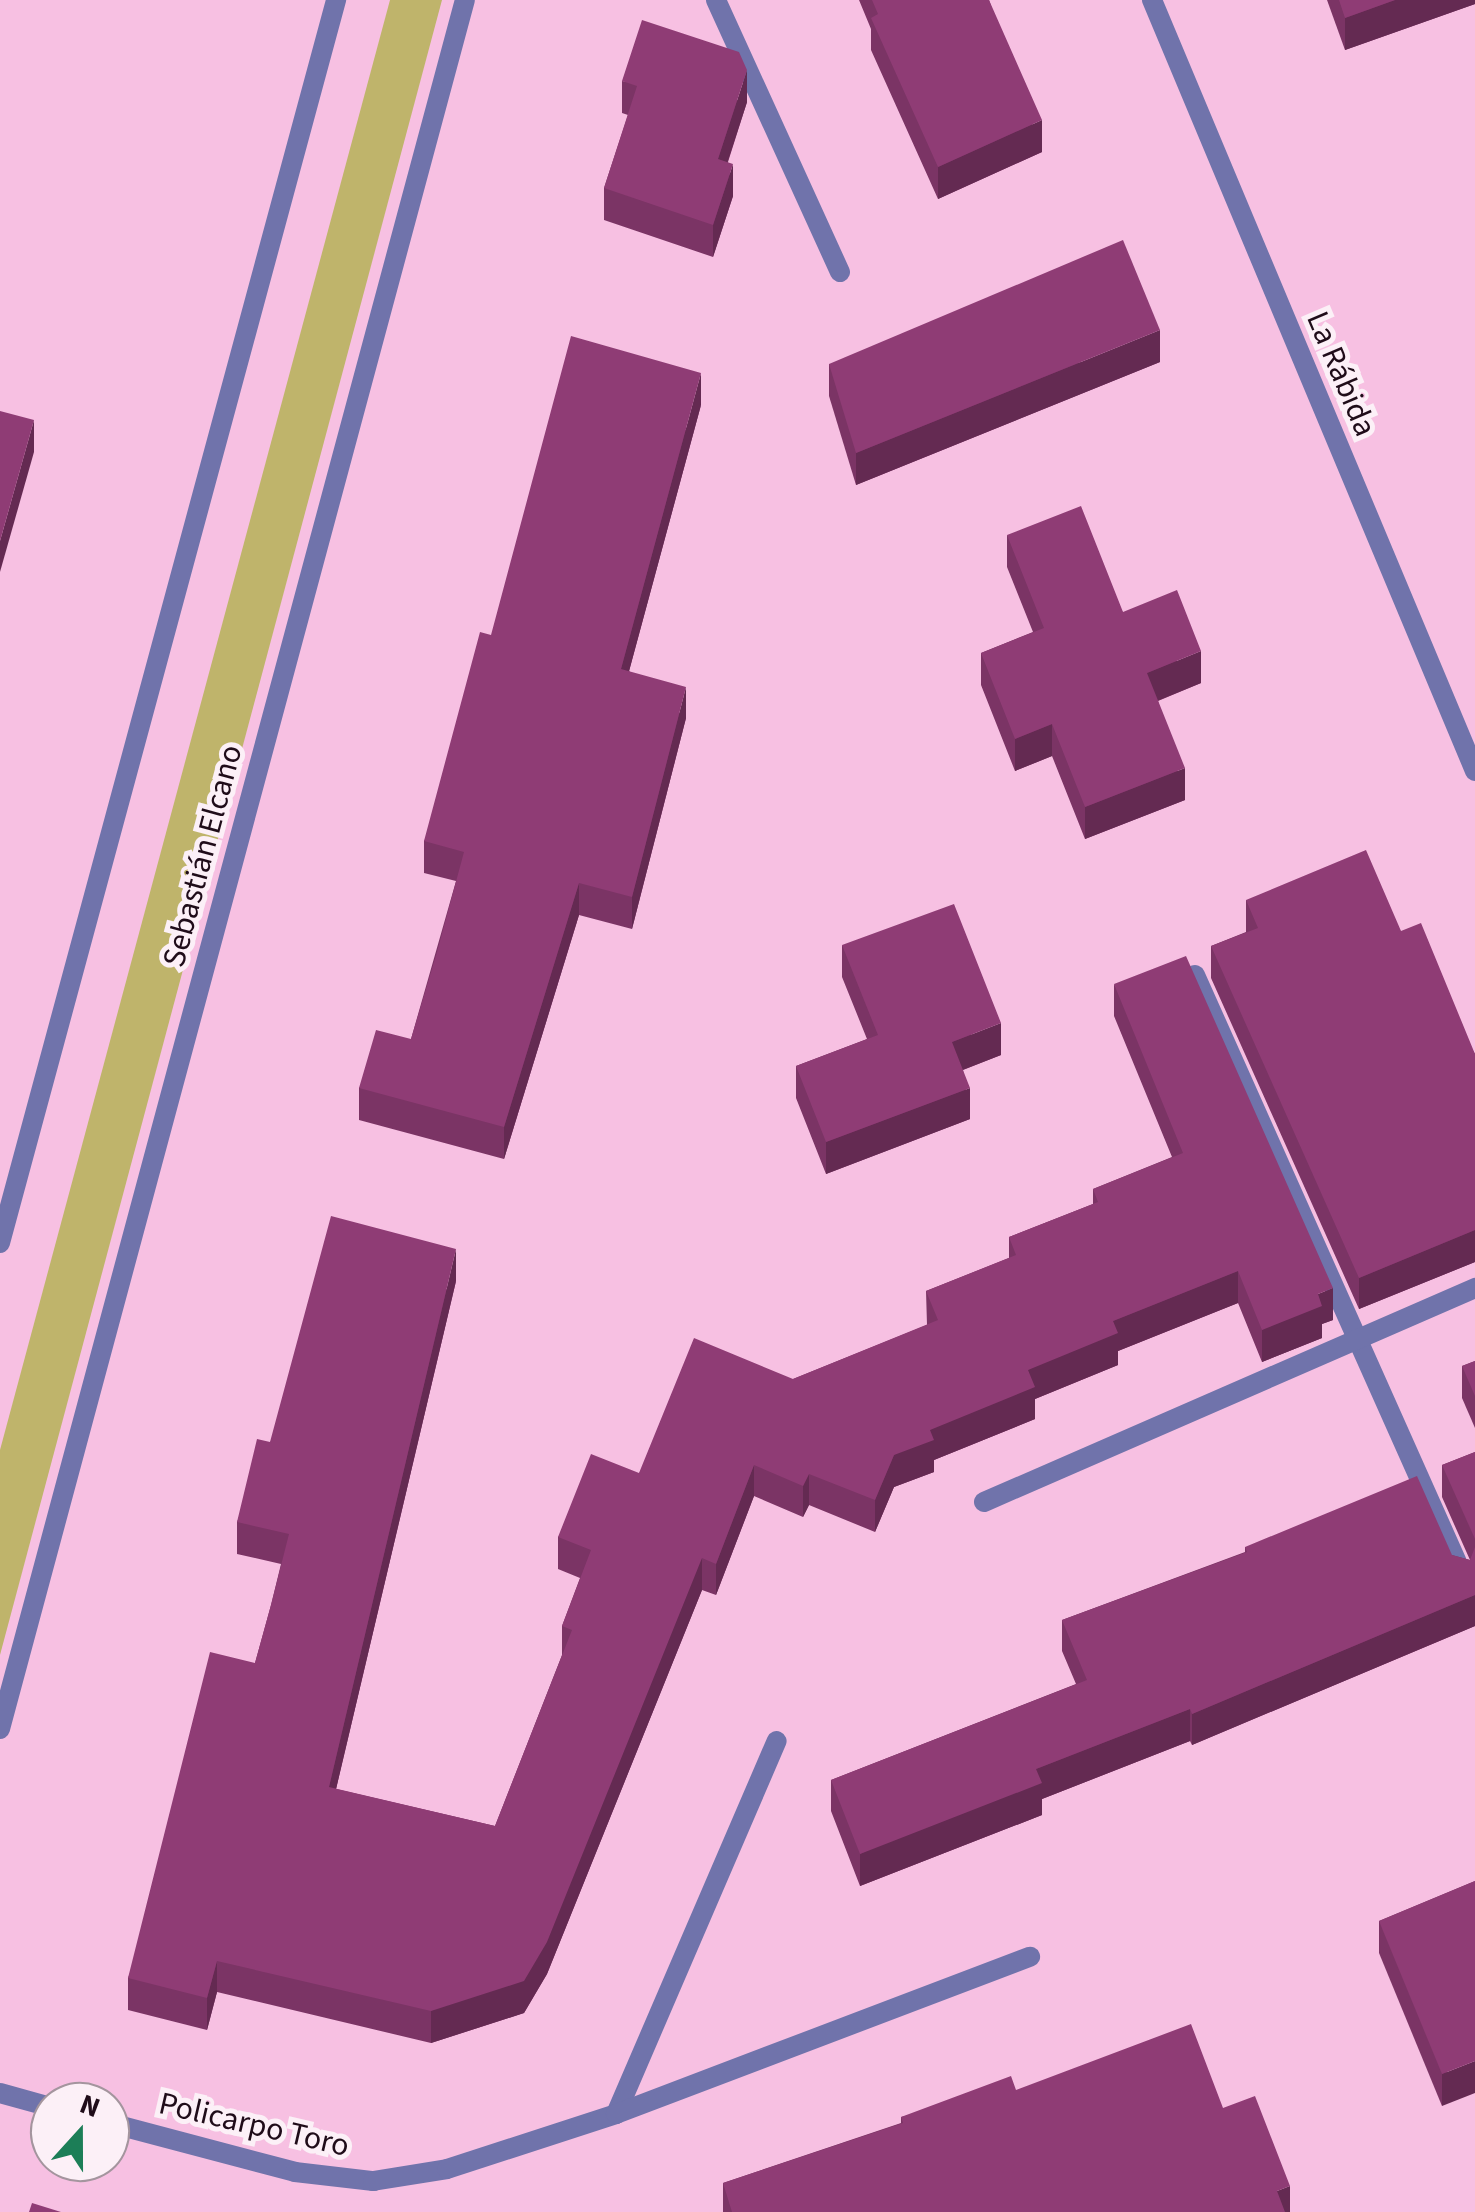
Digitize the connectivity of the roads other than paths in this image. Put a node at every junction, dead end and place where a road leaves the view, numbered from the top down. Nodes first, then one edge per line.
1 (336, 0) edge
2 (464, 0) edge
3 (716, 0) edge
4 (1152, 0) edge
5 (840, 272) dead end
6 (1475, 771) edge
7 (1195, 975) edge
8 (0, 1243) edge
9 (1475, 1288) edge
10 (1358, 1340) junction
11 (984, 1502) dead end
12 (1464, 1580) edge
13 (0, 1728) edge
14 (777, 1741) dead end
15 (1030, 1957) dead end
16 (0, 2093) edge
17 (30, 2101) edge
18 (616, 2114) junction
19 (130, 2128) edge

1 - 8 street
2 - 13 street, Sebastián Elcano
3 - 5 street
4 - 6 street, La Rábida
7 - 10 street
9 - 10 street
10 - 11 street
10 - 12 street
14 - 18 street
15 - 18 street, Policarpo Toro
16 - 17 street
18 - 19 street, Policarpo Toro

